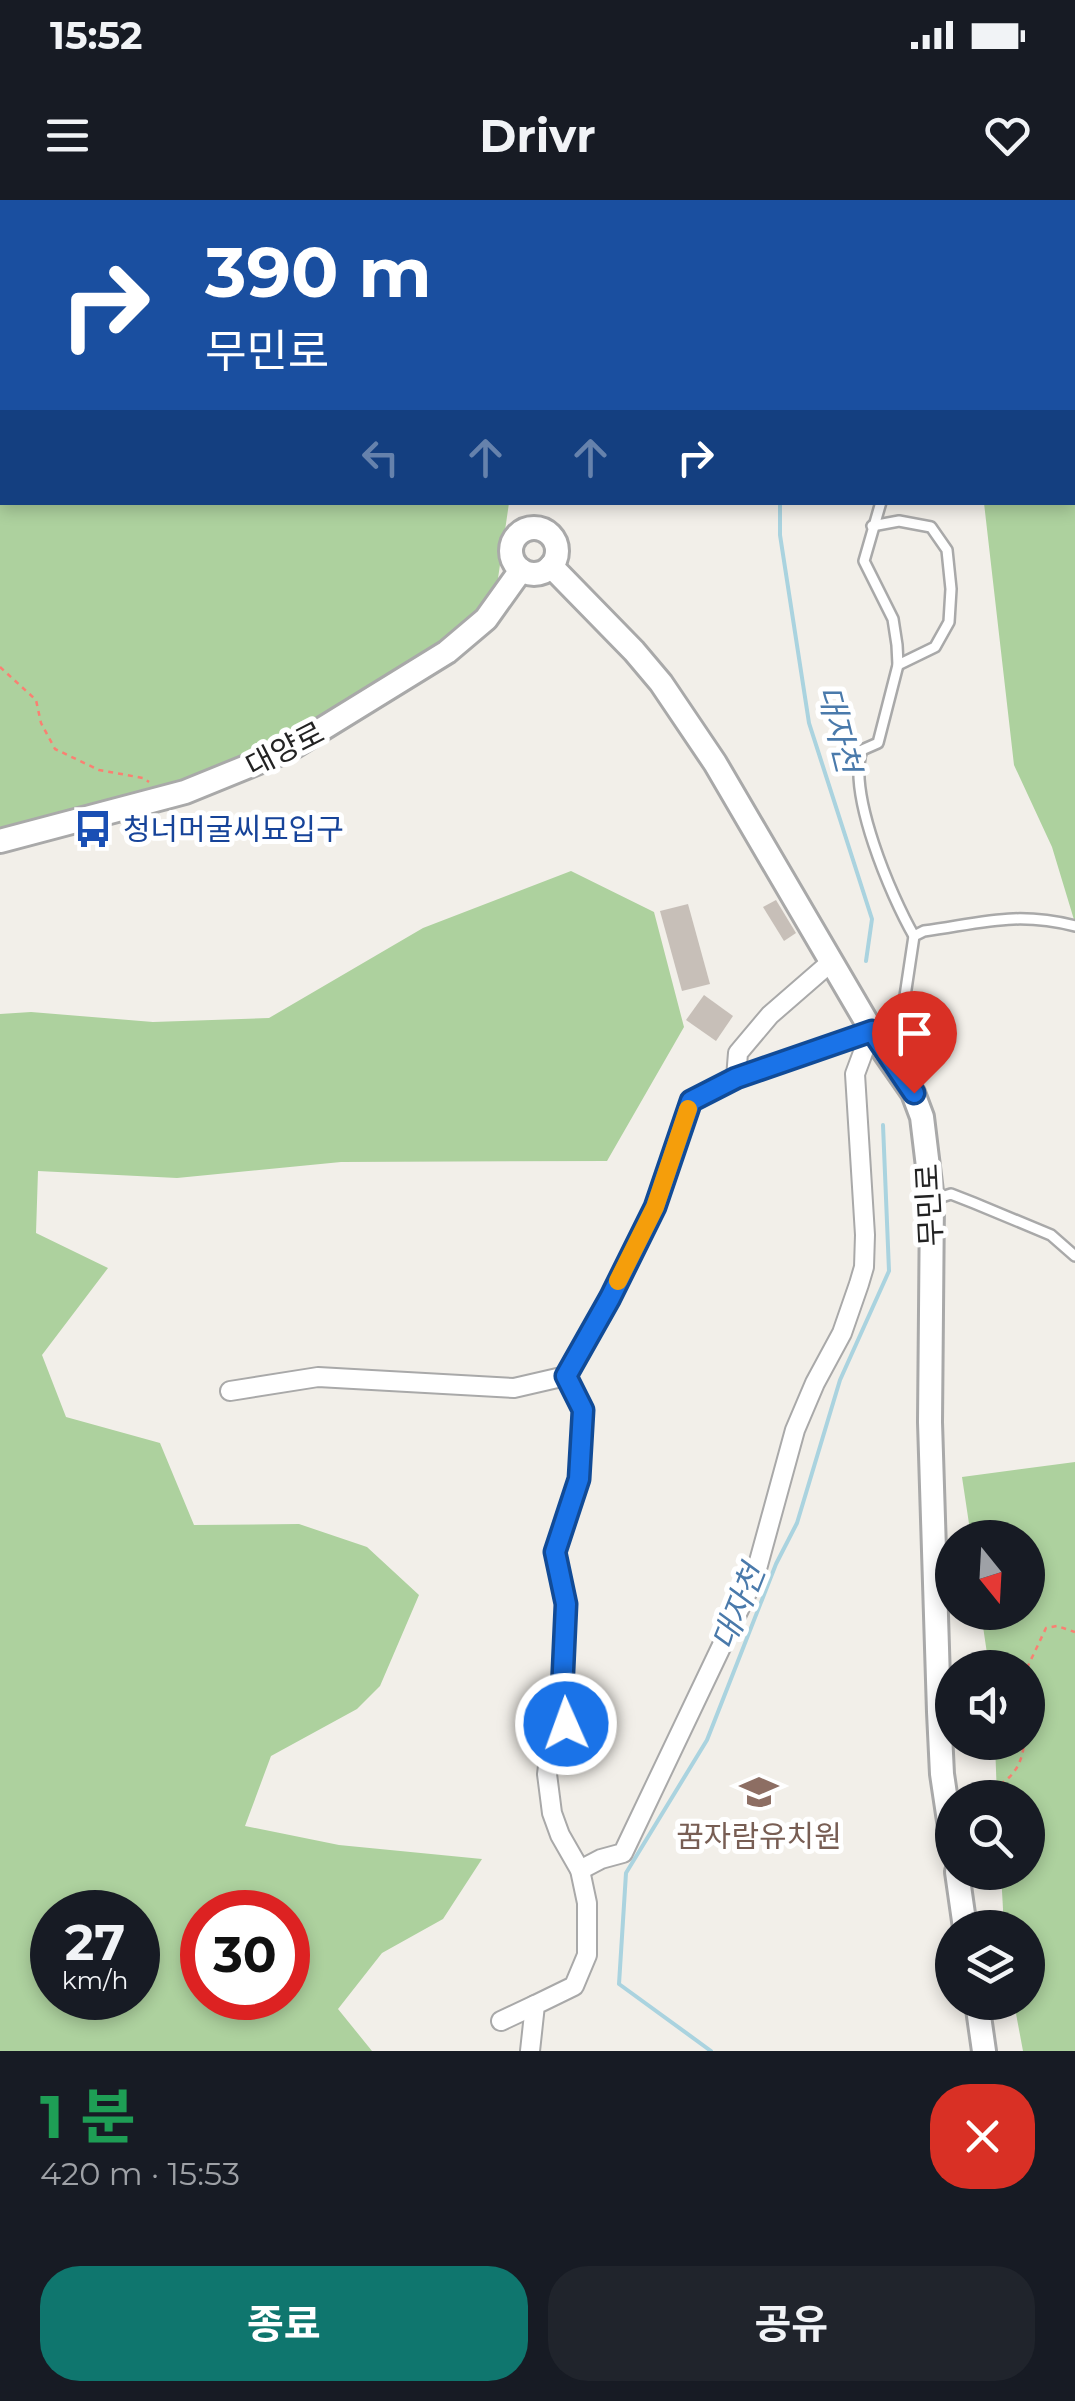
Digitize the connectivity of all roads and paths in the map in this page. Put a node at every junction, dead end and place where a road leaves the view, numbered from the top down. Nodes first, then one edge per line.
1 (536, 505) edge
2 (880, 505) edge
3 (872, 526) junction
4 (534, 527) junction
5 (551, 566) junction
6 (521, 570) junction
7 (898, 664) junction
8 (0, 667) edge
9 (168, 796) junction
10 (0, 841) edge
11 (1075, 926) edge
12 (914, 936) junction
13 (831, 962) junction
14 (877, 1040) junction
15 (736, 1078) junction
16 (932, 1200) junction
17 (1075, 1256) edge
18 (566, 1376) junction
19 (230, 1390) dead end
20 (1075, 1632) edge
21 (1036, 1650) edge
22 (944, 1780) edge
23 (580, 1870) junction
24 (535, 2005) junction
25 (980, 2020) edge
26 (501, 2021) dead end
27 (530, 2051) edge
28 (984, 2051) edge

1 - 4 street, 대양로
2 - 3 lane
3 - 7 lane
3 - 7 lane
4 - 5 street
4 - 6 street, 대양로
5 - 6 street
5 - 13 street, 무민로
6 - 9 street, 대양로
7 - 12 lane
8 - 9 path
9 - 10 street, 대양로
11 - 12 lane
12 - 14 lane
13 - 14 street, 무민로
13 - 15 street
14 - 15 street
14 - 16 street, 무민로
14 - 23 street
15 - 18 street
16 - 17 lane
16 - 22 street, 무민로
18 - 19 street
18 - 23 street
20 - 21 path
23 - 24 street
24 - 26 street
24 - 27 street
25 - 28 street

